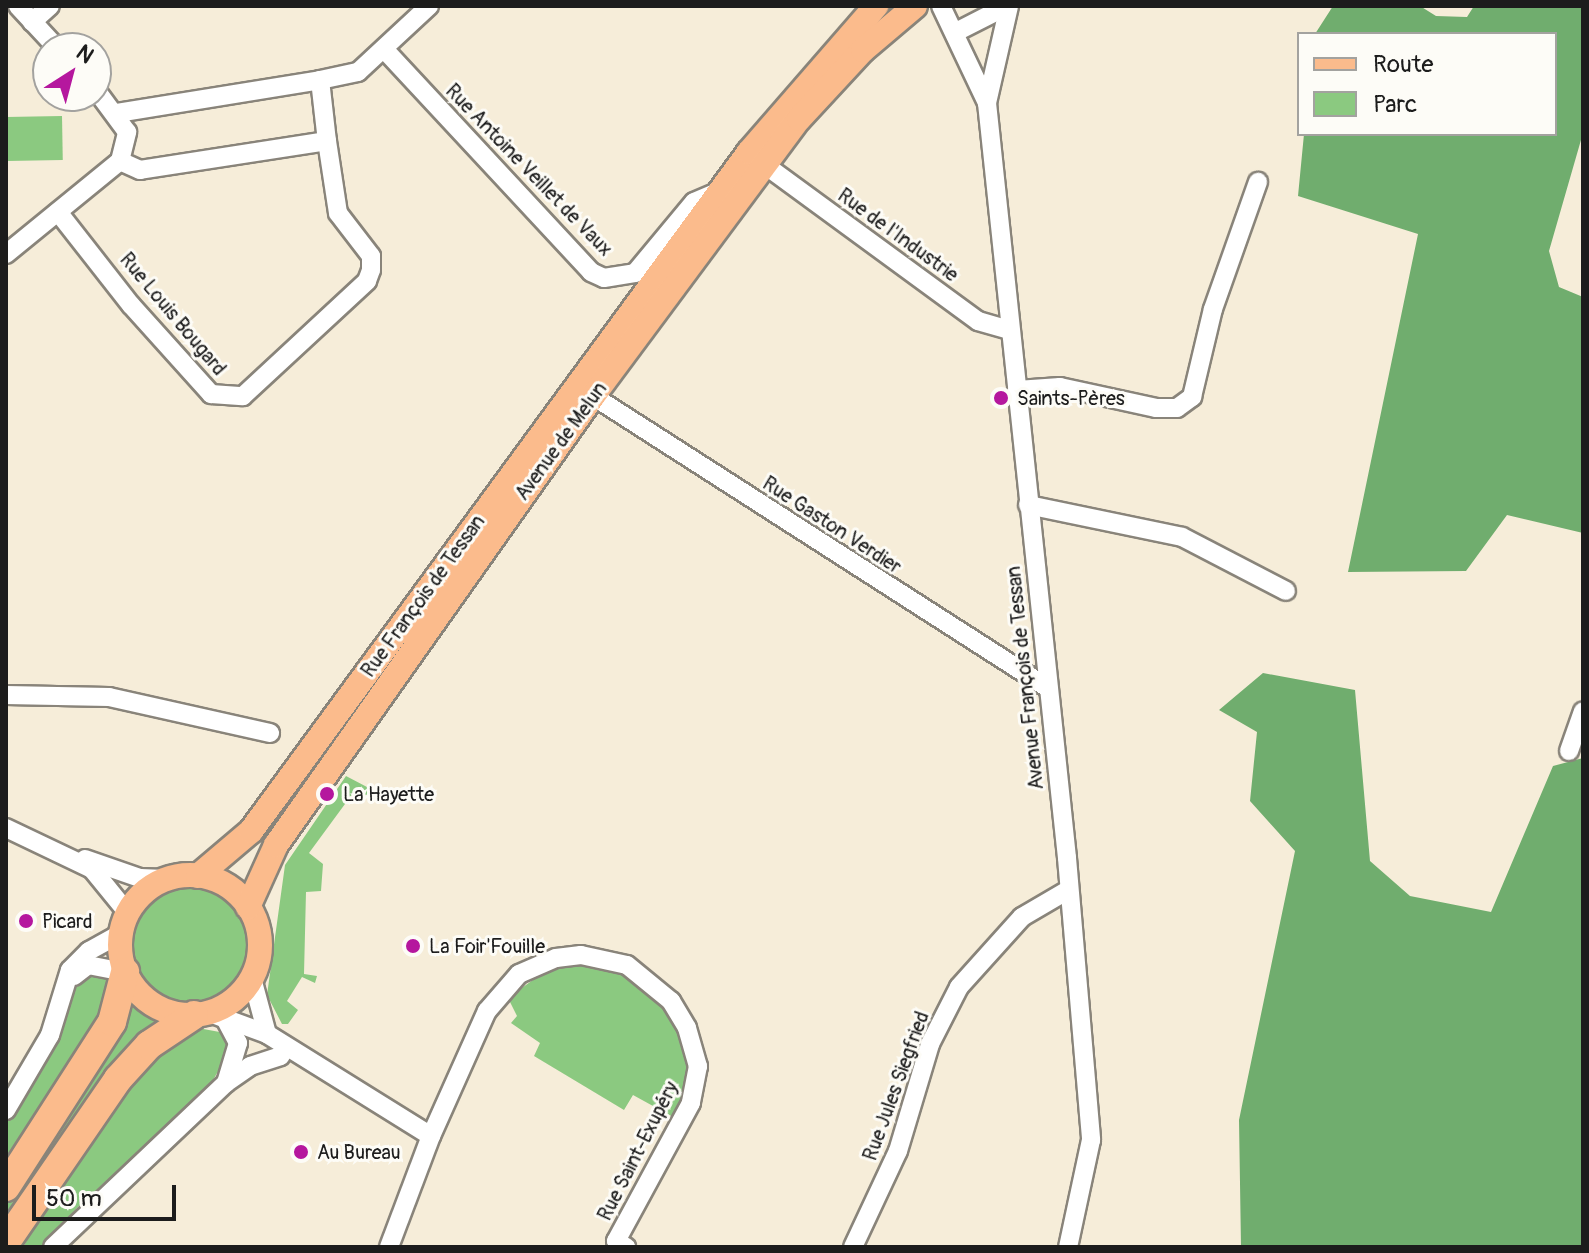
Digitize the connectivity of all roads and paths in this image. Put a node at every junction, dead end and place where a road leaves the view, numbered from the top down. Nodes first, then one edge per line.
1 (18, 6) edge
2 (50, 6) edge
3 (429, 6) edge
4 (876, 6) edge
5 (915, 6) edge
6 (941, 6) edge
7 (1008, 6) edge
8 (32, 22) junction
9 (42, 32) edge
10 (956, 32) junction
11 (384, 49) junction
12 (320, 80) junction
13 (987, 103) junction
14 (112, 108) edge
15 (117, 113) junction
16 (327, 141) junction
17 (120, 161) junction
18 (765, 165) junction
19 (1258, 182) dead end
20 (720, 191) junction
21 (58, 212) junction
22 (6, 254) edge
23 (1010, 330) junction
24 (1017, 390) junction
25 (593, 396) junction
26 (1028, 505) junction
27 (1286, 591) dead end
28 (1048, 688) junction
29 (6, 695) edge
30 (1583, 711) edge
31 (270, 733) dead end
32 (1569, 751) dead end
33 (6, 828) edge
34 (74, 857) junction
35 (198, 876) junction
36 (165, 879) junction
37 (1068, 890) junction
38 (248, 907) junction
39 (124, 923) junction
40 (125, 972) junction
41 (252, 978) junction
42 (68, 981) junction
43 (210, 1017) junction
44 (267, 1034) junction
45 (287, 1047) junction
46 (250, 1066) junction
47 (226, 1083) junction
48 (6, 1110) edge
49 (431, 1136) junction
50 (6, 1187) edge
51 (6, 1242) edge
52 (618, 1245) edge
53 (53, 1247) edge
54 (389, 1247) edge
55 (853, 1247) edge
56 (1068, 1247) edge

1 - 8 street
2 - 8 street
3 - 11 street
4 - 20 main road, Rue François de Tessan
5 - 18 main road, Avenue de Melun
6 - 10 street
7 - 10 street
7 - 13 street
8 - 9 street
10 - 13 street
11 - 12 street
11 - 20 street, Rue Antoine Veillet de Vaux
12 - 15 street
12 - 16 street, Rue Louis Bougard
13 - 23 street, Avenue François de Tessan
14 - 15 street
15 - 17 street
16 - 17 street
16 - 21 street, Rue Louis Bougard
17 - 21 street
18 - 23 street, Rue de l'Industrie
18 - 25 main road, Avenue de Melun
19 - 24 street
20 - 35 main road, Rue François de Tessan
21 - 22 street
23 - 24 street, Avenue François de Tessan
24 - 26 street, Avenue François de Tessan
25 - 28 street, Rue Gaston Verdier
25 - 38 main road, Avenue de Melun
26 - 27 street
26 - 28 street, Avenue François de Tessan
28 - 37 street, Avenue François de Tessan
29 - 31 street
30 - 32 street
33 - 34 street
34 - 36 street
34 - 39 street
35 - 36 main road
35 - 38 main road
36 - 39 main road
37 - 55 street, Rue Jules Siegfried
37 - 56 street, Avenue François de Tessan
38 - 41 main road
39 - 40 main road
39 - 42 street
40 - 42 street
40 - 43 main road
40 - 50 highway
41 - 43 main road
41 - 44 street
42 - 48 street
43 - 44 street
43 - 47 street
43 - 51 highway
44 - 45 street
44 - 46 street
45 - 46 street
45 - 49 street
46 - 47 street
47 - 53 street
49 - 52 street, Rue Saint-Exupéry
49 - 54 street, Rue Saint-Exupéry

